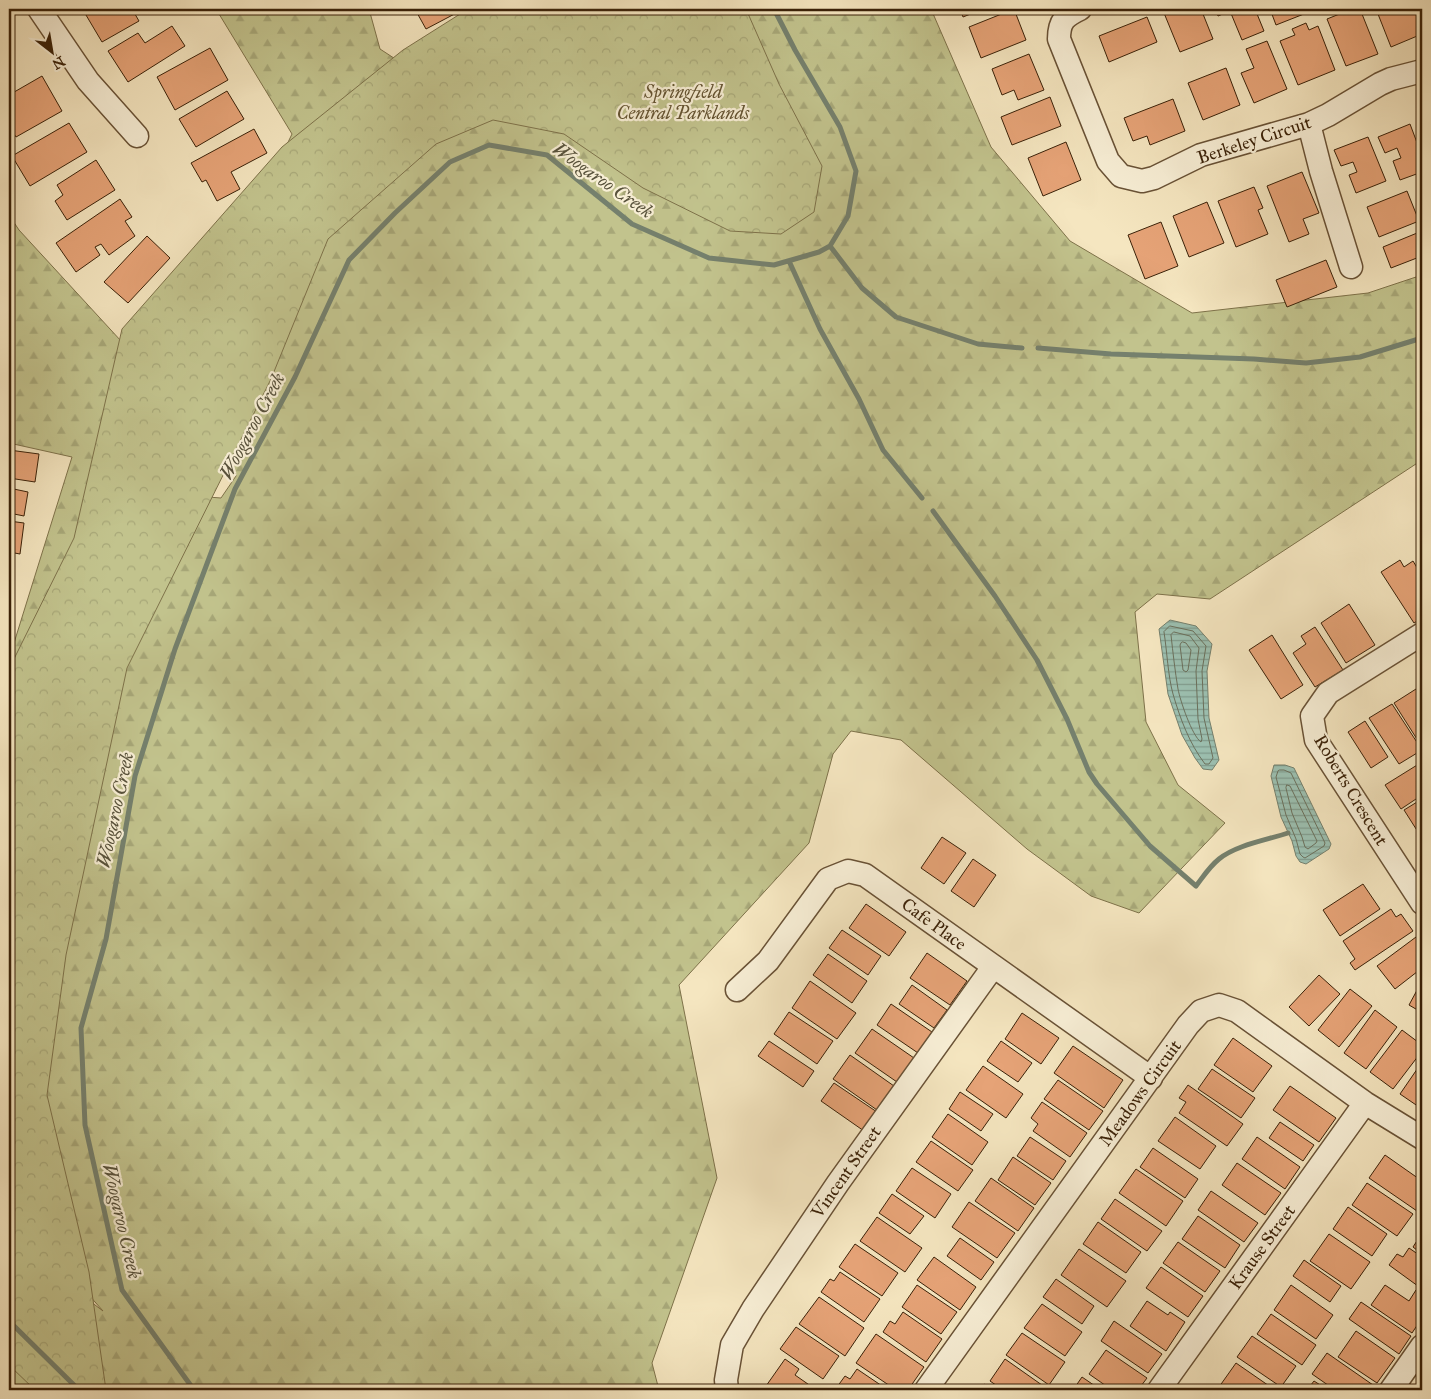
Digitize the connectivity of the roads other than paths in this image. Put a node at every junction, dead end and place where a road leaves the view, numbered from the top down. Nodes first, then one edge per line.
1 (39, 9) edge
2 (1080, 9) edge
3 (1422, 71) edge
4 (1309, 124) junction
5 (138, 136) dead end
6 (1351, 267) dead end
7 (1422, 634) edge
8 (1422, 904) edge
9 (993, 966) junction
10 (738, 990) dead end
11 (1151, 1078) junction
12 (1365, 1103) junction
13 (1422, 1138) edge
14 (1422, 1346) edge
15 (727, 1390) edge
16 (926, 1390) edge
17 (1159, 1390) edge
18 (1391, 1390) edge

1 - 5 street
2 - 4 street, Berkeley Circuit
3 - 4 street, Berkeley Circuit
4 - 6 street
7 - 8 street, Roberts Crescent
9 - 10 street, Cafe Place
9 - 11 street, Cafe Place
9 - 15 street, Vincent Street
11 - 12 street, Meadows Circuit
11 - 16 street, Meadows Circuit
12 - 13 street, Meadows Circuit
12 - 17 street, Krause Street
14 - 18 street

